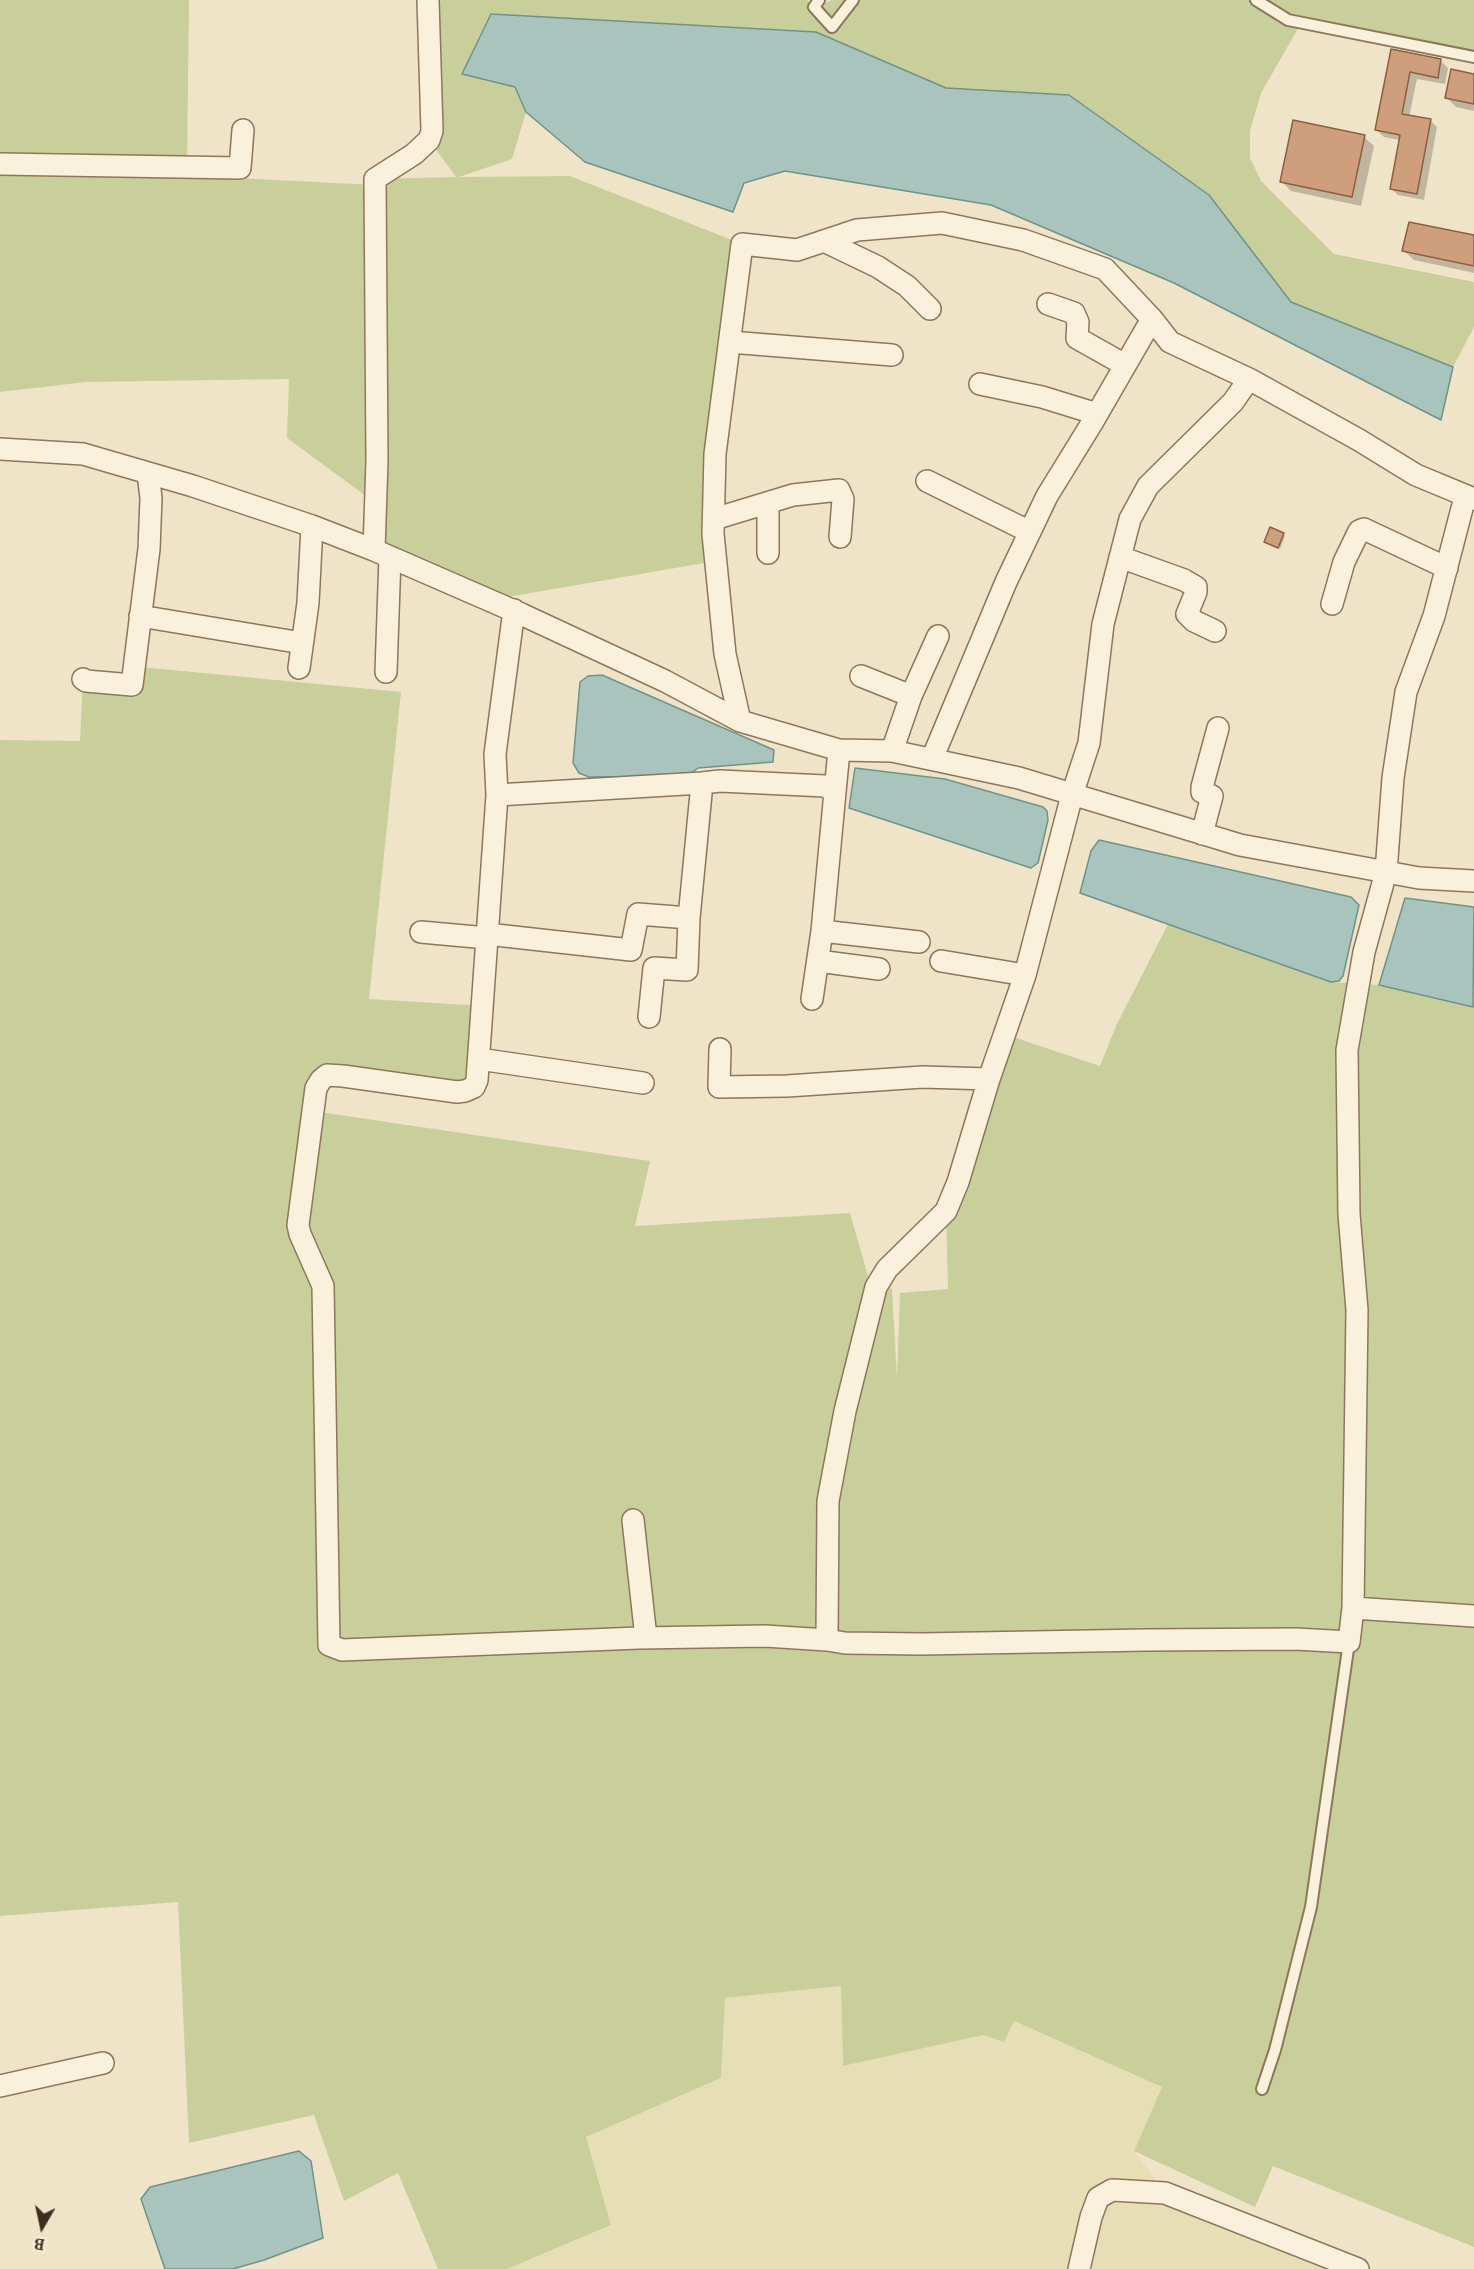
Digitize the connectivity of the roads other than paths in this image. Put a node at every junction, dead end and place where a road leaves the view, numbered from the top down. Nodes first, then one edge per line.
1 (428, 0) edge
2 (819, 0) edge
3 (853, 0) edge
4 (1256, 0) edge
5 (1474, 57) edge
6 (243, 130) dead end
7 (0, 164) edge
8 (824, 241) junction
9 (1048, 304) dead end
10 (930, 309) dead end
11 (1152, 319) junction
12 (730, 342) junction
13 (892, 355) dead end
14 (1125, 365) junction
15 (1249, 379) junction
16 (980, 384) dead end
17 (1097, 414) junction
18 (0, 449) edge
19 (148, 473) junction
20 (927, 480) dead end
21 (1470, 498) edge
22 (768, 503) junction
23 (714, 519) junction
24 (312, 526) junction
25 (1030, 532) junction
26 (840, 537) dead end
27 (382, 553) junction
28 (768, 553) dead end
29 (1120, 557) junction
30 (1447, 568) junction
31 (1332, 604) dead end
32 (514, 610) junction
33 (140, 616) junction
34 (1215, 631) dead end
35 (938, 636) dead end
36 (302, 643) junction
37 (299, 668) dead end
38 (386, 672) dead end
39 (861, 676) dead end
40 (83, 679) dead end
41 (911, 696) junction
42 (740, 721) junction
43 (1218, 728) dead end
44 (839, 750) junction
45 (892, 751) junction
46 (932, 759) junction
47 (702, 783) junction
48 (835, 792) junction
49 (497, 795) junction
50 (1072, 795) junction
51 (1202, 834) junction
52 (1386, 872) junction
53 (1474, 881) edge
54 (689, 918) junction
55 (822, 931) junction
56 (421, 932) dead end
57 (487, 936) junction
58 (919, 942) dead end
59 (818, 961) junction
60 (941, 961) dead end
61 (879, 969) dead end
62 (1025, 975) junction
63 (812, 999) dead end
64 (649, 1017) dead end
65 (720, 1049) dead end
66 (479, 1059) junction
67 (989, 1079) junction
68 (643, 1083) dead end
69 (633, 1520) dead end
70 (1353, 1608) junction
71 (1474, 1616) edge
72 (645, 1638) junction
73 (827, 1640) junction
74 (1349, 1642) junction
75 (103, 2063) dead end
76 (0, 2086) edge
77 (1262, 2090) dead end
78 (1079, 2269) edge
79 (1358, 2269) edge

1 - 27 street
2 - 3 lane
4 - 5 lane
6 - 7 street
8 - 10 street
8 - 11 street
8 - 12 street
9 - 14 street
11 - 14 street
11 - 15 street
12 - 13 street
12 - 23 street
14 - 17 street
15 - 21 street
15 - 29 street
16 - 17 street
17 - 25 street
18 - 19 street
19 - 24 street
19 - 33 street
20 - 25 street
21 - 30 street
22 - 23 street
22 - 26 street
22 - 28 street
23 - 42 street
24 - 27 street
24 - 36 street
25 - 46 street
27 - 32 street
27 - 38 street
29 - 34 street
29 - 50 street
30 - 31 street
30 - 52 street
32 - 42 street
32 - 49 street
33 - 36 street
33 - 40 street
35 - 41 street
36 - 37 street
39 - 41 street
41 - 45 street
42 - 44 street
43 - 51 street
44 - 45 street
44 - 48 street
45 - 46 street
46 - 50 street
47 - 48 street
47 - 49 street
47 - 54 street
48 - 55 street
49 - 57 street
50 - 51 street
50 - 62 street
51 - 52 street
52 - 53 street
52 - 70 street
54 - 57 street
54 - 64 street
55 - 58 street
55 - 59 street
56 - 57 street
57 - 66 street
59 - 61 street
59 - 63 street
60 - 62 street
62 - 67 street
65 - 67 street
66 - 68 street
66 - 72 street
67 - 73 street
69 - 72 street
70 - 71 street
70 - 74 street
72 - 73 street
73 - 74 street
74 - 77 lane
75 - 76 street
78 - 79 street

